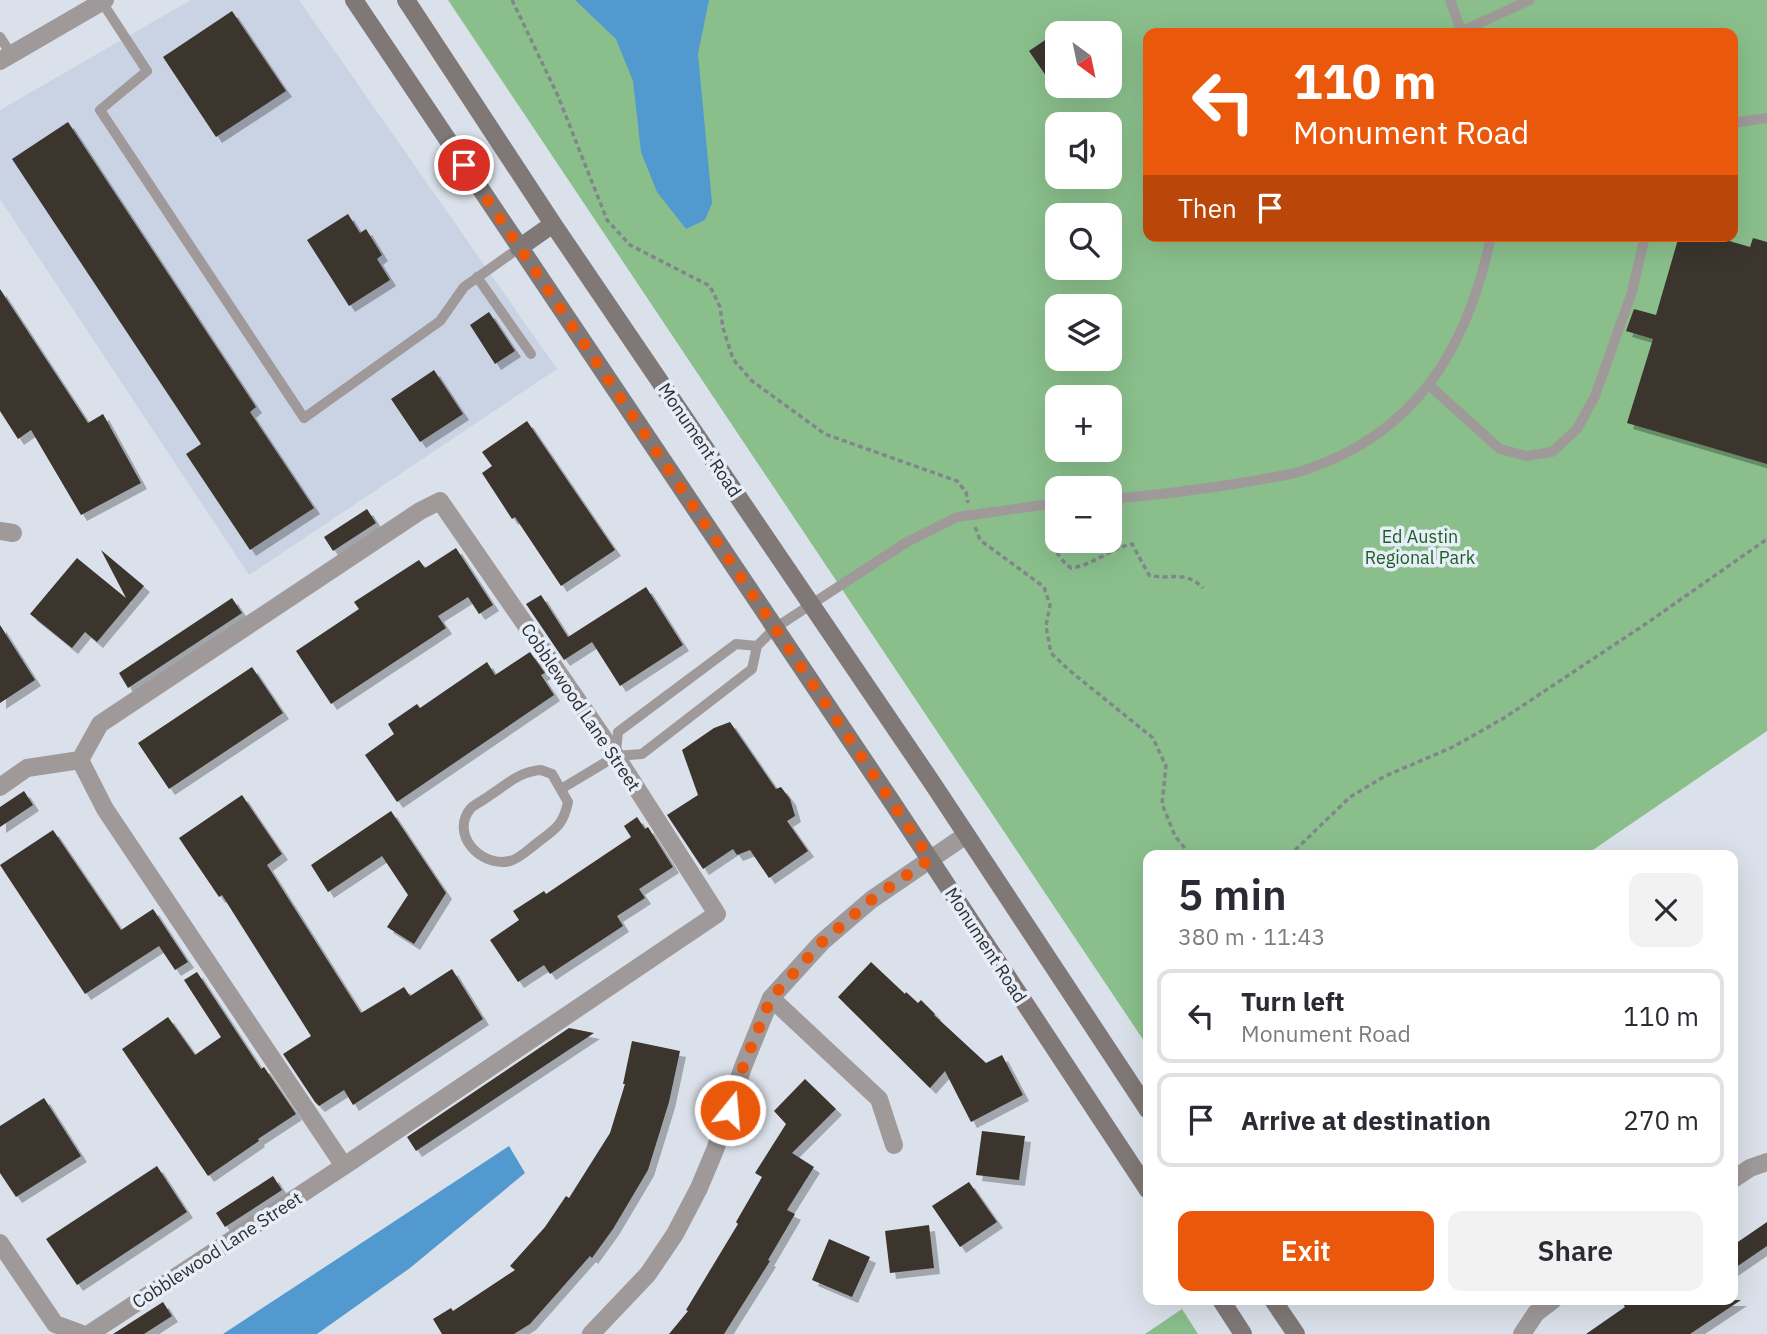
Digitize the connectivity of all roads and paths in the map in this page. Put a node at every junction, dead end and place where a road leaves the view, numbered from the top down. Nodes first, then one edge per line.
1 (354, 0) edge
2 (405, 0) edge
3 (512, 0) edge
4 (1450, 0) edge
5 (1530, 0) edge
6 (104, 1) edge
7 (1460, 28) edge
8 (1470, 28) edge
9 (0, 37) edge
10 (6, 57) edge
11 (1767, 118) edge
12 (1738, 122) edge
13 (553, 224) junction
14 (1491, 242) edge
15 (1644, 242) edge
16 (519, 248) junction
17 (477, 277) junction
18 (531, 355) dead end
19 (1430, 386) junction
20 (1122, 498) edge
21 (1043, 504) joint
22 (971, 515) junction
23 (1767, 539) edge
24 (1203, 588) dead end
25 (811, 604) junction
26 (775, 628) junction
27 (757, 646) junction
28 (615, 756) junction
29 (80, 760) junction
30 (0, 787) edge
31 (561, 789) junction
32 (966, 835) junction
33 (1186, 850) edge
34 (1295, 850) edge
35 (930, 859) junction
36 (771, 998) junction
37 (1143, 1103) edge
38 (894, 1145) dead end
39 (1767, 1162) edge
40 (344, 1166) junction
41 (1738, 1176) edge
42 (1143, 1182) edge
43 (0, 1242) edge
44 (1224, 1305) edge
45 (1276, 1305) edge
46 (1546, 1305) edge
47 (82, 1334) edge
48 (89, 1334) edge
49 (590, 1334) edge
50 (1243, 1334) edge
51 (1296, 1334) edge
52 (1522, 1334) edge

1 - 16 street, Monument Road
2 - 13 street, Monument Road
3 - 22 path
4 - 7 lane
5 - 8 lane
6 - 10 street
6 - 17 lane
9 - 10 lane
11 - 12 lane
13 - 16 street
13 - 25 street, Monument Road
14 - 19 lane
15 - 19 lane
16 - 17 lane
16 - 26 street, Monument Road
17 - 18 lane
19 - 20 lane
21 - 22 lane
21 - 24 path
22 - 25 lane
22 - 33 path
23 - 34 path
25 - 26 lane
25 - 32 street, Monument Road
26 - 27 lane
26 - 35 street, Monument Road
27 - 28 lane
27 - 28 lane
28 - 29 street, Cobblewood Lane Street
28 - 31 lane
28 - 40 street, Cobblewood Lane Street
29 - 30 street
29 - 40 street
31 - 31 lane
32 - 35 street
32 - 37 street, Monument Road
35 - 36 street
35 - 42 street, Monument Road
36 - 38 street
36 - 49 street
39 - 41 street
40 - 48 street, Cobblewood Lane Street
43 - 47 street
44 - 50 street
45 - 51 street
46 - 52 street

